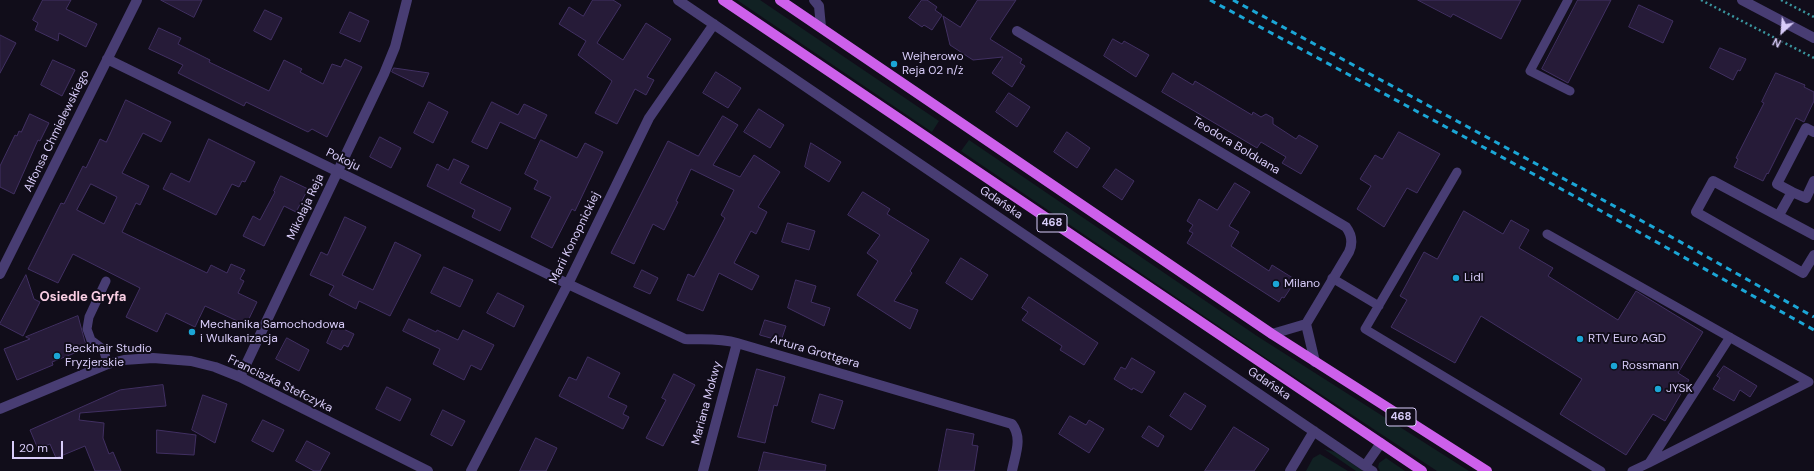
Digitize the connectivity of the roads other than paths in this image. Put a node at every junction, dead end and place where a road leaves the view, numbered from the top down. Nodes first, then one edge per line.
1 (137, 0) edge
2 (407, 0) edge
3 (678, 0) edge
4 (723, 0) edge
5 (780, 0) edge
6 (814, 0) edge
7 (1568, 0) edge
8 (1742, 0) edge
9 (714, 24) junction
10 (821, 27) junction
11 (1017, 31) dead end
12 (1814, 38) edge
13 (107, 59) junction
14 (1570, 91) dead end
15 (1814, 132) edge
16 (337, 172) junction
17 (1457, 172) dead end
18 (1814, 181) edge
19 (1792, 192) junction
20 (1779, 216) junction
21 (1547, 234) dead end
22 (1814, 235) edge
23 (1814, 255) edge
24 (0, 274) edge
25 (1332, 278) junction
26 (106, 281) dead end
27 (568, 284) junction
28 (1379, 306) junction
29 (1306, 324) junction
30 (1272, 334) junction
31 (1730, 337) junction
32 (737, 342) junction
33 (1315, 362) junction
34 (108, 364) junction
35 (240, 378) junction
36 (0, 409) edge
37 (1314, 431) junction
38 (1381, 444) junction
39 (1649, 463) junction
40 (1369, 468) edge
41 (428, 471) edge
42 (471, 471) edge
43 (703, 471) edge
44 (1012, 471) edge
45 (1290, 471) edge
46 (1422, 471) edge
47 (1487, 471) edge
48 (1601, 471) edge
49 (1632, 471) edge

1 - 13 street, Alfonsa Chmielewskiego
2 - 16 street, Mikołaja Reja
3 - 9 street, Gdańska
4 - 38 main road, Gdańska / 468
5 - 10 main road, 468
6 - 10 street
7 - 14 lane
8 - 12 street
9 - 27 street, Marii Konopnickiej
9 - 37 street, Gdańska
10 - 30 main road, 468
11 - 25 street, Teodora Bolduana
13 - 16 street, Pokoju
13 - 24 street, Alfonsa Chmielewskiego
15 - 19 street
16 - 27 street, Pokoju
16 - 35 street, Mikołaja Reja
17 - 28 lane
18 - 19 street
19 - 20 street
20 - 22 street
20 - 23 street
21 - 31 lane
25 - 28 lane
25 - 29 street, Teodora Bolduana
26 - 34 lane
27 - 32 street, Artura Grottgera
27 - 42 street, Marii Konopnickiej
28 - 48 lane
29 - 30 street
29 - 33 street
30 - 33 main road, 468
31 - 39 lane
31 - 39 lane
32 - 43 street, Mariana Mokwy
32 - 44 street, Artura Grottgera
33 - 47 main road, 468
34 - 35 street, Franciszka Stefczyka
34 - 36 street, Franciszka Stefczyka
35 - 41 street, Franciszka Stefczyka
37 - 40 street, Gdańska
37 - 45 street
38 - 40 street, Gdańska
38 - 46 main road, Gdańska / 468
39 - 49 lane

